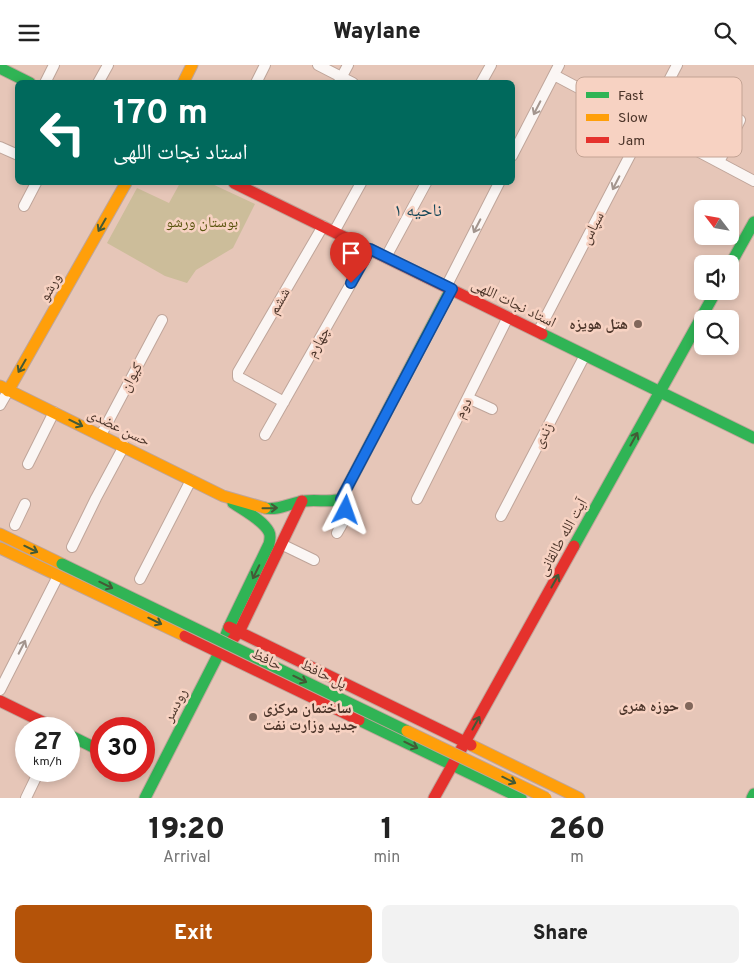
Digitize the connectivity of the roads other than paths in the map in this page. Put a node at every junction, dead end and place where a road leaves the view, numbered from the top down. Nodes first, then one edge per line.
1 (54, 65) edge
2 (108, 65) edge
3 (192, 65) edge
4 (265, 65) edge
5 (318, 65) edge
6 (348, 65) edge
7 (491, 65) edge
8 (559, 65) edge
9 (677, 65) edge
10 (0, 68) edge
11 (554, 75) junction
12 (671, 77) edge
13 (24, 80) edge
14 (46, 80) edge
15 (100, 80) edge
16 (184, 80) edge
17 (258, 80) edge
18 (340, 80) edge
19 (483, 80) edge
20 (576, 87) edge
21 (0, 147) edge
22 (515, 151) edge
23 (15, 154) edge
24 (629, 157) edge
25 (709, 157) edge
26 (722, 157) edge
27 (719, 162) junction
28 (754, 181) edge
29 (35, 185) edge
30 (125, 185) edge
31 (238, 185) edge
32 (360, 185) edge
33 (425, 185) edge
34 (498, 185) edge
35 (24, 206) dead end
36 (754, 222) edge
37 (322, 226) junction
38 (334, 232) junction
39 (370, 249) junction
40 (736, 255) edge
41 (386, 257) junction
42 (449, 288) junction
43 (711, 300) edge
44 (508, 317) junction
45 (162, 320) dead end
46 (538, 332) junction
47 (585, 355) junction
48 (4, 389) edge
49 (660, 392) junction
50 (468, 398) junction
51 (284, 402) junction
52 (0, 405) edge
53 (492, 409) dead end
54 (54, 412) junction
55 (101, 435) junction
56 (265, 435) dead end
57 (754, 438) edge
58 (124, 446) junction
59 (28, 464) dead end
60 (191, 480) junction
61 (223, 496) junction
62 (341, 499) junction
63 (417, 499) dead end
64 (302, 501) junction
65 (25, 504) dead end
66 (501, 516) dead end
67 (15, 525) dead end
68 (337, 533) dead end
69 (0, 534) edge
70 (281, 544) junction
71 (72, 547) dead end
72 (0, 548) edge
73 (314, 560) dead end
74 (58, 576) junction
75 (140, 579) dead end
76 (234, 630) junction
77 (219, 653) junction
78 (346, 683) junction
79 (0, 690) edge
80 (0, 701) edge
81 (386, 703) junction
82 (334, 708) junction
83 (33, 717) edge
84 (373, 727) junction
85 (465, 742) junction
86 (452, 765) junction
87 (155, 777) edge
88 (34, 782) edge
89 (153, 782) edge
90 (555, 786) junction
91 (754, 794) edge
92 (26, 798) edge
93 (145, 798) edge
94 (434, 798) edge
95 (521, 798) edge
96 (546, 798) edge
97 (552, 798) edge
98 (579, 798) edge
99 (752, 798) edge

1 - 14 street
2 - 15 street
3 - 16 main road
4 - 17 street
5 - 18 street
6 - 18 street
7 - 19 street
8 - 11 street
9 - 12 street, سپاس
10 - 13 main road
11 - 20 street
11 -> 22 street
21 - 23 street
24 -> 46 street, سپاس
25 - 27 street
26 - 27 street
27 - 28 street
29 - 35 street
30 -> 48 main road, ورشو
31 - 37 main road, استاد نجات اللهی
32 - 38 street
33 - 41 street
34 -> 42 street
36 - 40 main road
37 - 38 main road, استاد نجات اللهی
37 - 51 street, ششم
38 - 39 main road, استاد نجات اللهی
39 - 41 main road, استاد نجات اللهی
39 - 51 street, چهارم
41 - 42 main road, استاد نجات اللهی
42 - 44 main road, استاد نجات اللهی
42 - 62 main road
43 - 49 main road, آیت الله طالقانی
44 - 46 main road, استاد نجات اللهی
44 - 50 street, دوم
45 - 55 street, کیوان
46 - 47 main road, استاد نجات اللهی
47 - 49 main road, استاد نجات اللهی
47 - 66 street, زندی
48 - 52 street, ورشو
48 - 54 main road, حسن عضدی
49 - 57 main road, استاد نجات اللهی
85 -> 49 main road, آیت الله طالقانی
50 - 53 street
50 - 63 street, دوم
51 - 56 street, چهارم
54 -> 55 main road, حسن عضدی
54 - 59 street
55 - 58 main road, حسن عضدی
58 - 60 main road, حسن عضدی
58 - 71 street
60 - 61 main road, حسن عضدی
60 - 75 street
61 -> 64 main road
61 -> 76 main road
62 - 64 main road
62 - 68 street
64 - 70 main road
65 - 67 street
69 -> 96 main road, پل حافظ, bridge
70 - 73 street
70 - 76 main road
72 - 74 main road, حافظ
74 -> 77 main road, حافظ
79 -> 74 street
76 - 77 main road, رودسر
76 - 78 main road, حافظ
77 - 82 main road, حافظ
77 - 87 main road, رودسر
78 - 81 main road, حافظ
78 - 82 main road
80 - 83 main road
81 - 84 main road
81 - 85 main road, حافظ
82 - 84 main road, حافظ
84 -> 86 main road, حافظ
85 - 86 main road, آیت الله طالقانی
85 - 90 main road, حافظ
86 - 94 main road, آیت الله طالقانی
86 - 95 main road, حافظ
88 - 92 street
89 - 93 main road, رودسر
90 - 97 main road
90 - 98 main road, حافظ
91 - 99 main road

